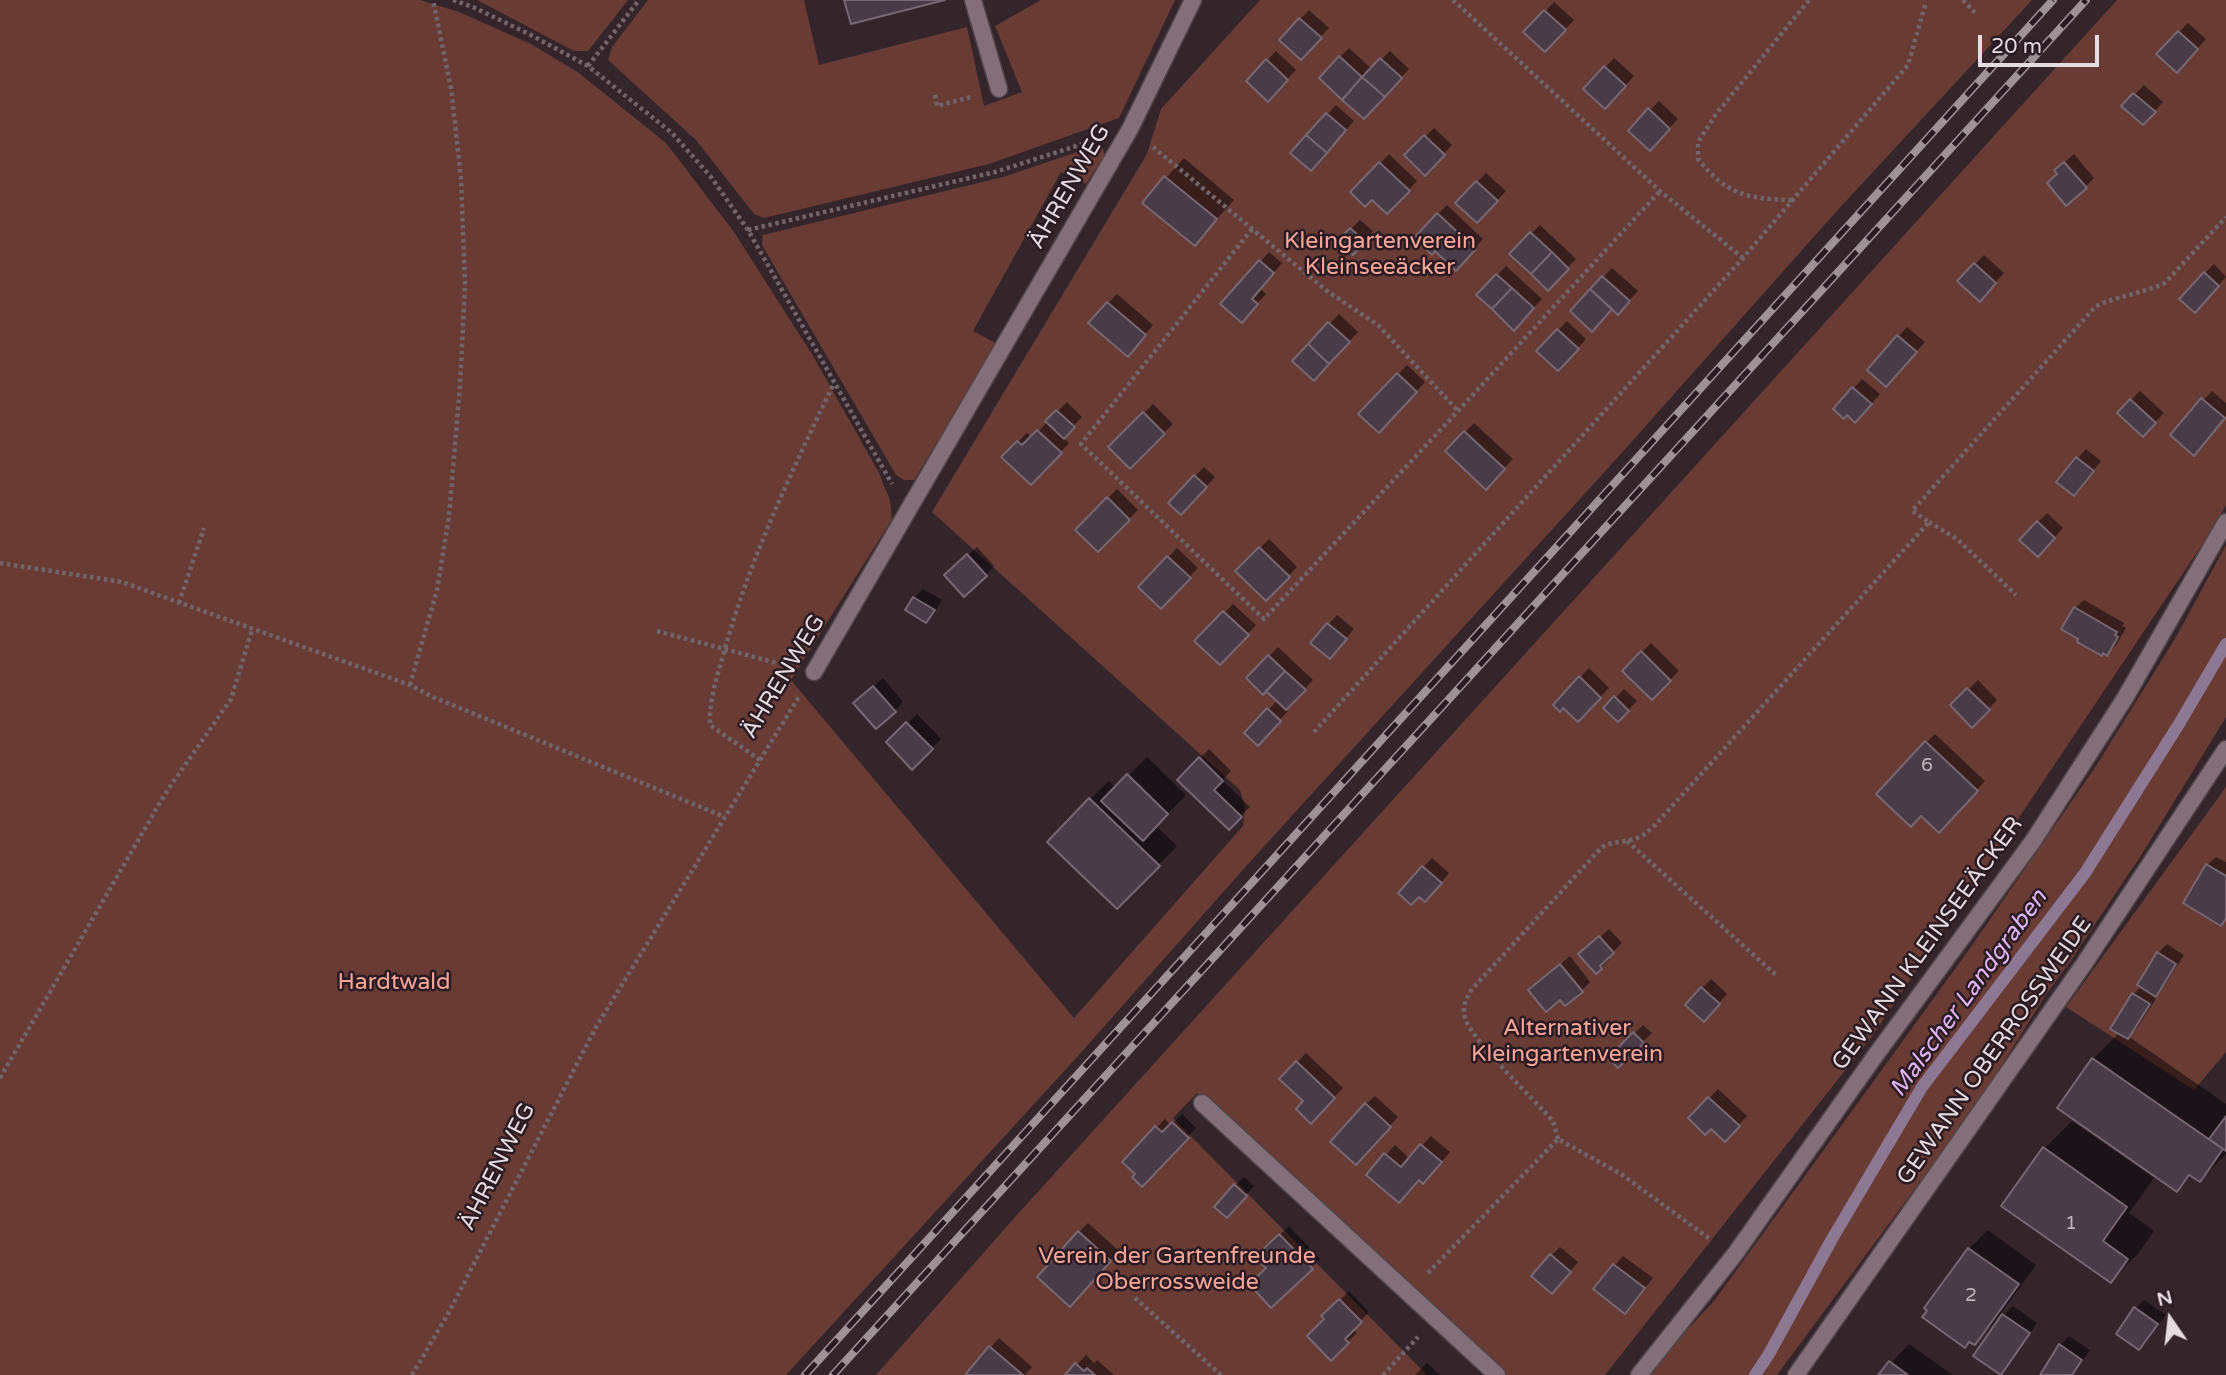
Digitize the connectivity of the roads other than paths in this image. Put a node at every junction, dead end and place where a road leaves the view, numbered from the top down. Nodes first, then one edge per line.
1 (973, 0) edge
2 (1193, 0) edge
3 (999, 89) road end
4 (2226, 522) edge
5 (814, 672) road end
6 (2226, 749) edge
7 (1202, 1103) dead end
8 (1497, 1375) edge
9 (1639, 1375) edge
10 (1796, 1375) edge

1 - 3 lane
2 - 5 lane, ÄHRENWEG
4 - 9 lane, GEWANN KLEINSEEÄCKER
6 - 10 lane, GEWANN OBERROSSWEIDE
7 - 8 lane

